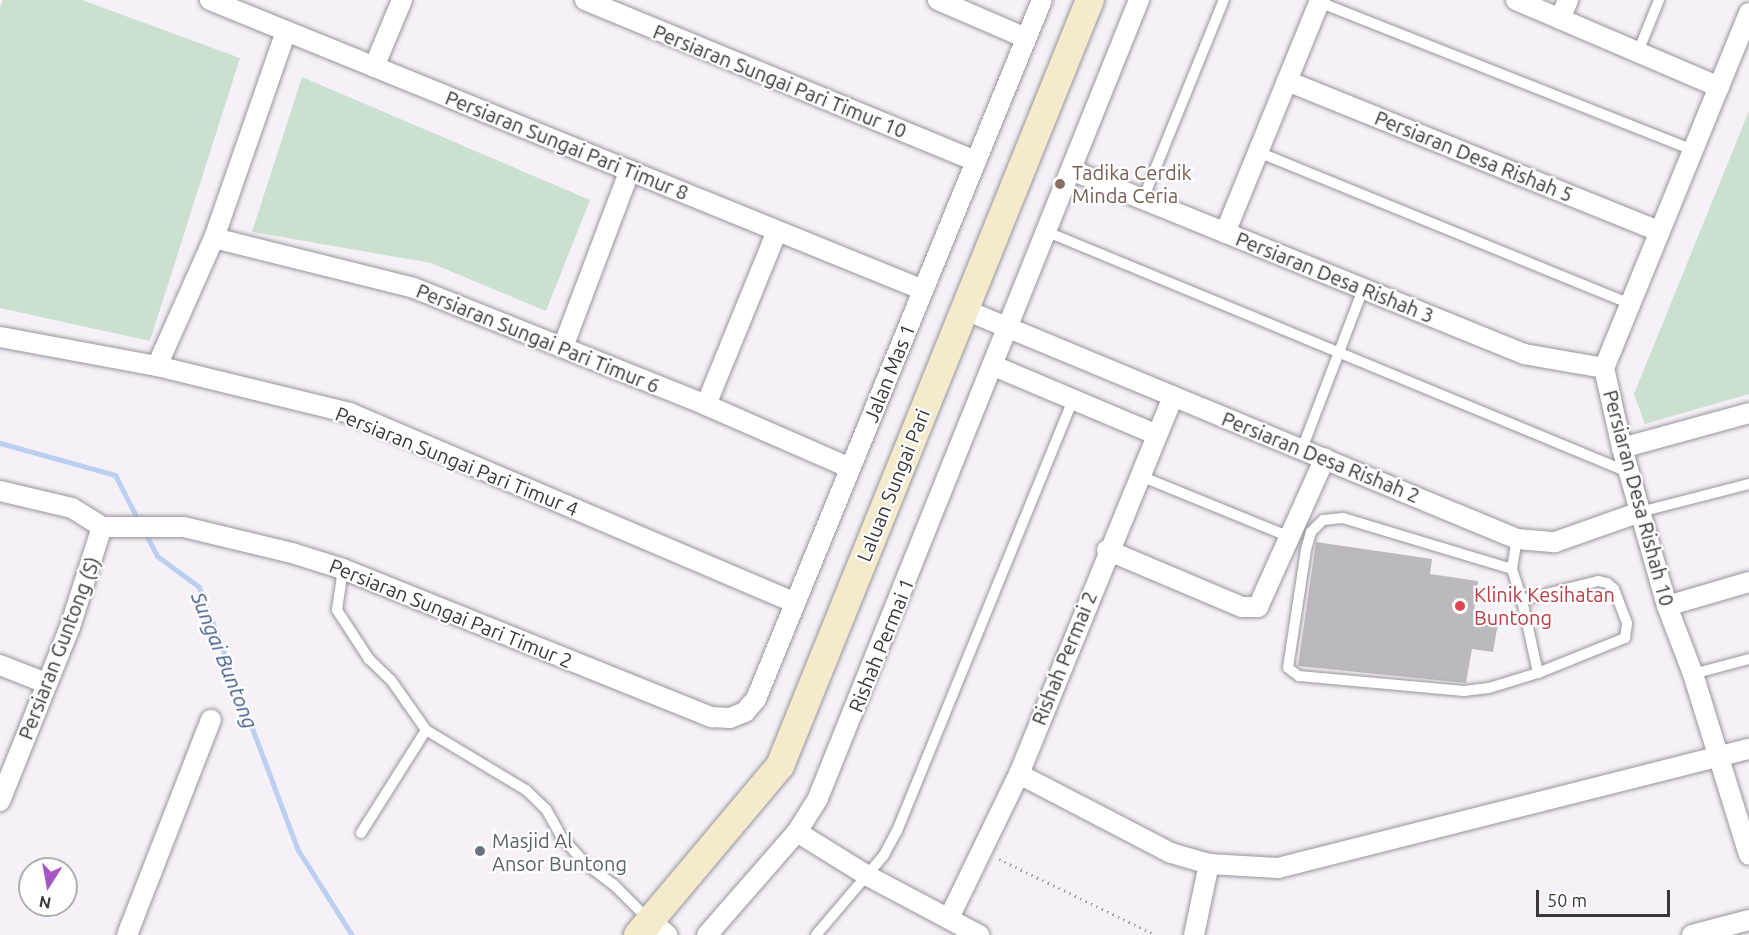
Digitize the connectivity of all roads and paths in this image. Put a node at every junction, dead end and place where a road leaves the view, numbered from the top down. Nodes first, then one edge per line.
1 (210, 0) edge
2 (402, 0) edge
3 (585, 0) edge
4 (938, 0) edge
5 (1042, 0) edge
6 (1090, 0) edge
7 (1139, 0) edge
8 (1224, 0) edge
9 (1516, 0) edge
10 (1568, 0) edge
11 (1659, 0) edge
12 (1320, 1) edge
13 (1560, 19) junction
14 (1747, 25) edge
15 (286, 31) junction
16 (1026, 38) junction
17 (1638, 52) junction
18 (374, 67) junction
19 (1287, 81) junction
20 (1719, 87) junction
21 (1693, 150) junction
22 (1258, 152) junction
23 (976, 161) junction
24 (630, 170) junction
25 (1071, 170) junction
26 (1143, 200) junction
27 (777, 231) junction
28 (1045, 231) junction
29 (1660, 232) junction
30 (1225, 233) junction
31 (214, 238) junction
32 (1363, 289) junction
33 (923, 290) junction
34 (1630, 304) junction
35 (963, 309) junction
36 (1006, 326) junction
37 (0, 337) edge
38 (563, 347) junction
39 (1338, 355) junction
40 (157, 366) junction
41 (994, 366) junction
42 (1604, 369) junction
43 (1173, 396) junction
44 (1073, 399) junction
45 (706, 405) junction
46 (1749, 413) edge
47 (1155, 434) junction
48 (1622, 448) junction
49 (1302, 449) junction
50 (1325, 458) junction
51 (850, 468) junction
52 (1632, 473) junction
53 (1138, 475) junction
54 (1749, 484) edge
55 (0, 490) edge
56 (1640, 512) junction
57 (102, 527) junction
58 (1290, 537) junction
59 (1517, 539) junction
60 (1107, 550) junction
61 (1512, 568) junction
62 (343, 569) junction
63 (1749, 582) edge
64 (1522, 600) junction
65 (795, 603) junction
66 (1667, 606) junction
67 (1749, 659) edge
68 (0, 665) edge
69 (1538, 673) junction
70 (1693, 674) junction
71 (46, 683) junction
72 (712, 717) joint
73 (211, 720) dead end
74 (426, 730) junction
75 (1749, 748) edge
76 (1717, 757) junction
77 (1019, 774) junction
78 (0, 801) edge
79 (1745, 829) edge
80 (797, 832) junction
81 (362, 833) dead end
82 (982, 850) junction
83 (1749, 855) edge
84 (1209, 864) junction
85 (868, 876) junction
86 (949, 918) junction
87 (1749, 920) edge
88 (652, 930) edge
89 (127, 935) edge
90 (706, 935) edge
91 (816, 935) edge
92 (979, 935) edge
93 (1156, 935) edge
94 (1194, 935) edge
95 (1692, 935) edge

1 - 15 street, Persiaran Sungai Pari Timur 8
2 - 18 street
3 - 23 street, Persiaran Sungai Pari Timur 10
4 - 16 street
5 - 16 street, Jalan Mas 1
6 - 35 main road, Laluan Sungai Pari
7 - 25 street, Rishah Permai 1
8 - 26 lane
9 - 13 street
10 - 13 street
11 - 17 lane
12 - 19 street
12 - 21 lane
13 - 17 street
14 - 20 street, Persiaran Desa Rishah 10
15 - 18 street, Persiaran Sungai Pari Timur 8
15 - 31 street
16 - 23 street, Jalan Mas 1
17 - 20 street
18 - 24 street, Persiaran Sungai Pari Timur 8
19 - 22 street
19 - 29 street, Persiaran Desa Rishah 5
20 - 21 street, Persiaran Desa Rishah 10
21 - 29 street, Persiaran Desa Rishah 10
22 - 30 street
22 - 34 lane
23 - 33 street, Jalan Mas 1
24 - 27 street, Persiaran Sungai Pari Timur 8
24 - 38 street
25 - 26 street, Persiaran Desa Rishah 3
25 - 28 street, Rishah Permai 1
26 - 30 street, Persiaran Desa Rishah 3
27 - 33 street, Persiaran Sungai Pari Timur 8
27 - 45 street
28 - 36 street, Rishah Permai 1
28 - 39 lane
29 - 34 street, Persiaran Desa Rishah 10
30 - 32 street, Persiaran Desa Rishah 3
31 - 38 street, Persiaran Sungai Pari Timur 6
31 - 40 street
32 - 39 lane
32 - 42 street, Persiaran Desa Rishah 3
33 - 51 street, Jalan Mas 1
34 - 42 street, Persiaran Desa Rishah 10
35 - 36 street, Persiaran Desa Rishah 2
35 - 88 main road, Laluan Sungai Pari
36 - 41 street, Rishah Permai 1
36 - 43 street, Persiaran Desa Rishah 2
37 - 40 street, Persiaran Sungai Pari Timur 4
38 - 45 street, Persiaran Sungai Pari Timur 6
39 - 49 lane
39 - 52 lane
40 - 65 street, Persiaran Sungai Pari Timur 4
41 - 44 street
41 - 80 street, Rishah Permai 1
42 - 48 street, Persiaran Desa Rishah 10
43 - 47 street, Rishah Permai 2
43 - 49 street, Persiaran Desa Rishah 2
44 - 47 street
44 - 85 lane
45 - 51 street, Persiaran Sungai Pari Timur 6
46 - 48 street
47 - 53 street, Rishah Permai 2
48 - 52 street, Persiaran Desa Rishah 10
49 - 50 street, Persiaran Desa Rishah 2
50 - 58 street
50 - 59 street, Persiaran Desa Rishah 2
51 - 65 street, Jalan Mas 1
52 - 56 street, Persiaran Desa Rishah 10
53 - 58 lane
53 - 60 street, Rishah Permai 2
54 - 56 lane
55 - 57 street
56 - 59 street, Persiaran Desa Rishah 2
56 - 66 street, Persiaran Desa Rishah 10
57 - 62 street, Persiaran Sungai Pari Timur 2
57 - 71 street, Persiaran Guntong (S)
58 - 60 street
59 - 61 lane
60 - 77 street, Rishah Permai 2
61 - 64 lane
61 - 69 lane
62 - 72 street, Persiaran Sungai Pari Timur 2
62 - 74 lane
63 - 66 street
64 - 69 lane
64 - 69 lane
65 - 72 street, Jalan Mas 1
66 - 70 street, Persiaran Desa Rishah 10
67 - 70 lane
68 - 71 street
70 - 76 street, Persiaran Desa Rishah 10
71 - 78 street, Persiaran Guntong (S)
73 - 89 street
74 - 81 lane
74 - 88 lane
75 - 76 street
76 - 79 street, Persiaran Desa Rishah 10
76 - 84 street
77 - 82 street, Rishah Permai 2
77 - 84 street
79 - 83 street, Persiaran Desa Rishah 10
80 - 85 street
80 - 90 street, Rishah Permai 1
82 - 86 street, Rishah Permai 2
82 - 93 path
84 - 94 street
85 - 86 street
85 - 91 lane
86 - 92 street
87 - 95 street

